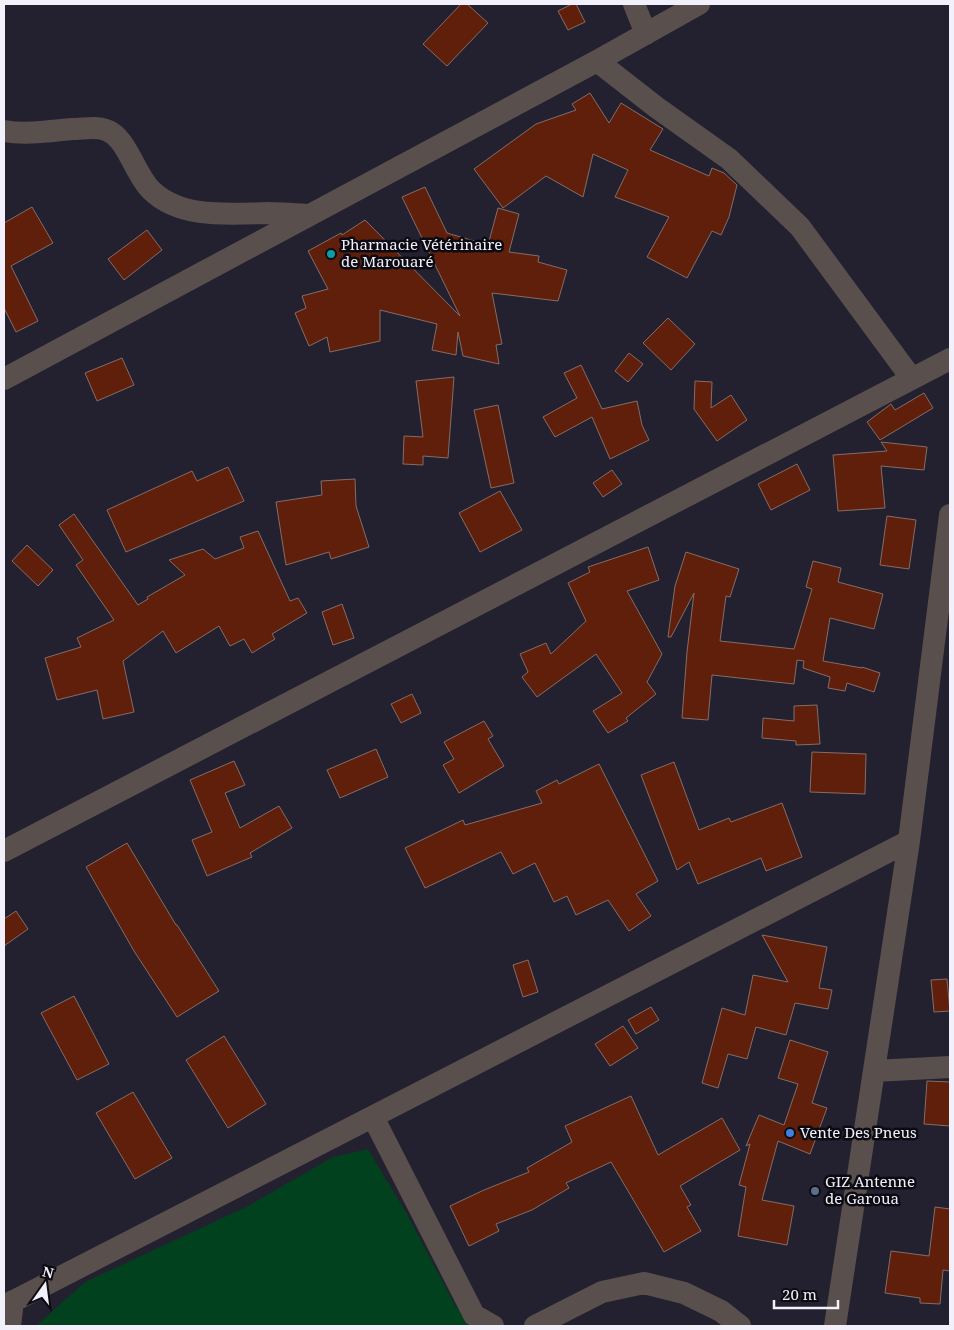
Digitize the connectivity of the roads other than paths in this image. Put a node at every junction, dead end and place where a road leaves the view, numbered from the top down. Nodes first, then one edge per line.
1 (634, 4) edge
2 (699, 4) edge
3 (646, 34) junction
4 (597, 61) junction
5 (4, 131) edge
6 (309, 215) junction
7 (950, 359) edge
8 (4, 379) edge
9 (912, 379) junction
10 (950, 515) edge
11 (945, 594) edge
12 (909, 841) junction
13 (4, 851) edge
14 (950, 1067) edge
15 (874, 1071) junction
16 (373, 1116) junction
17 (9, 1304) edge
18 (10, 1326) edge
19 (493, 1326) edge
20 (534, 1326) edge
21 (740, 1326) edge
22 (836, 1326) edge

1 - 3 street
2 - 3 street
3 - 4 street
4 - 6 street
4 - 9 street
5 - 6 street
6 - 8 street
7 - 9 street
9 - 13 street
10 - 11 street
11 - 12 street
12 - 15 street
12 - 16 street
14 - 15 street
15 - 22 street
16 - 17 street
16 - 19 street
17 - 18 street
20 - 21 street

